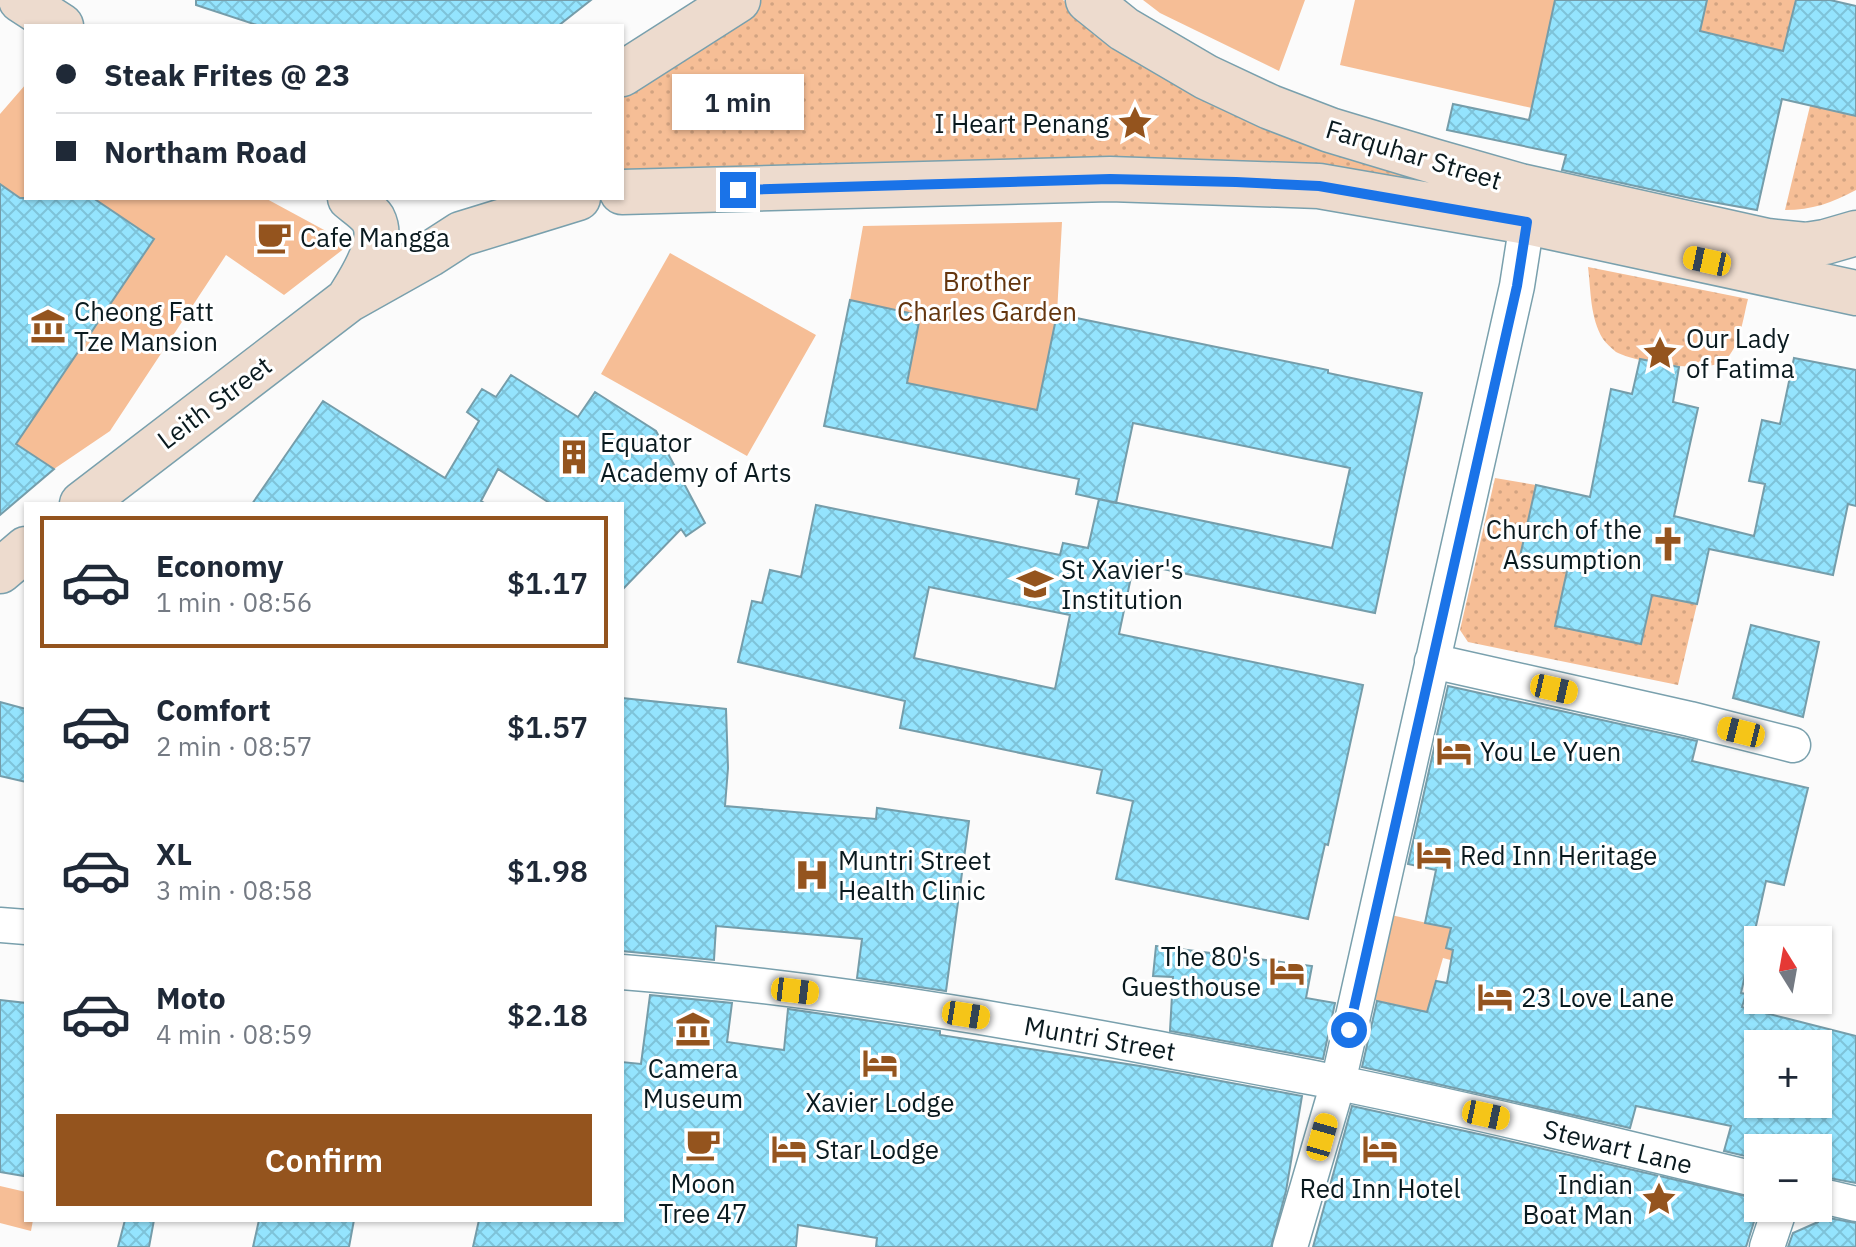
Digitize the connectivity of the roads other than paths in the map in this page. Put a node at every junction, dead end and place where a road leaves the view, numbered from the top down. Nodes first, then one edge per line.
1 (21, 0) edge
2 (738, 0) edge
3 (1088, 0) edge
4 (58, 24) edge
5 (624, 73) edge
6 (624, 192) edge
7 (352, 200) edge
8 (572, 200) edge
9 (1527, 222) junction
10 (1856, 233) edge
11 (1856, 293) edge
12 (348, 300) junction
13 (85, 502) edge
14 (24, 551) edge
15 (0, 571) edge
16 (1432, 661) junction
17 (1793, 745) dead end
18 (0, 925) edge
19 (24, 927) edge
20 (624, 972) edge
21 (1338, 1083) junction
22 (1744, 1177) edge
23 (1832, 1198) edge
24 (1856, 1204) edge
25 (1775, 1222) edge
26 (1290, 1247) edge
27 (1767, 1247) edge

1 - 4 main road
2 - 5 main road
3 - 10 main road, Farquhar Street
6 - 9 main road, Farquhar Street
7 - 12 main road, Leith Street
8 - 12 main road, Leith Street
9 - 11 main road, Farquhar Street
9 - 16 street
12 - 13 main road, Leith Street
14 - 15 main road
16 - 17 street
16 - 21 street
18 - 19 street
20 - 21 street, Muntri Street
21 - 22 street, Stewart Lane
21 - 26 street
23 - 24 street
25 - 27 street

